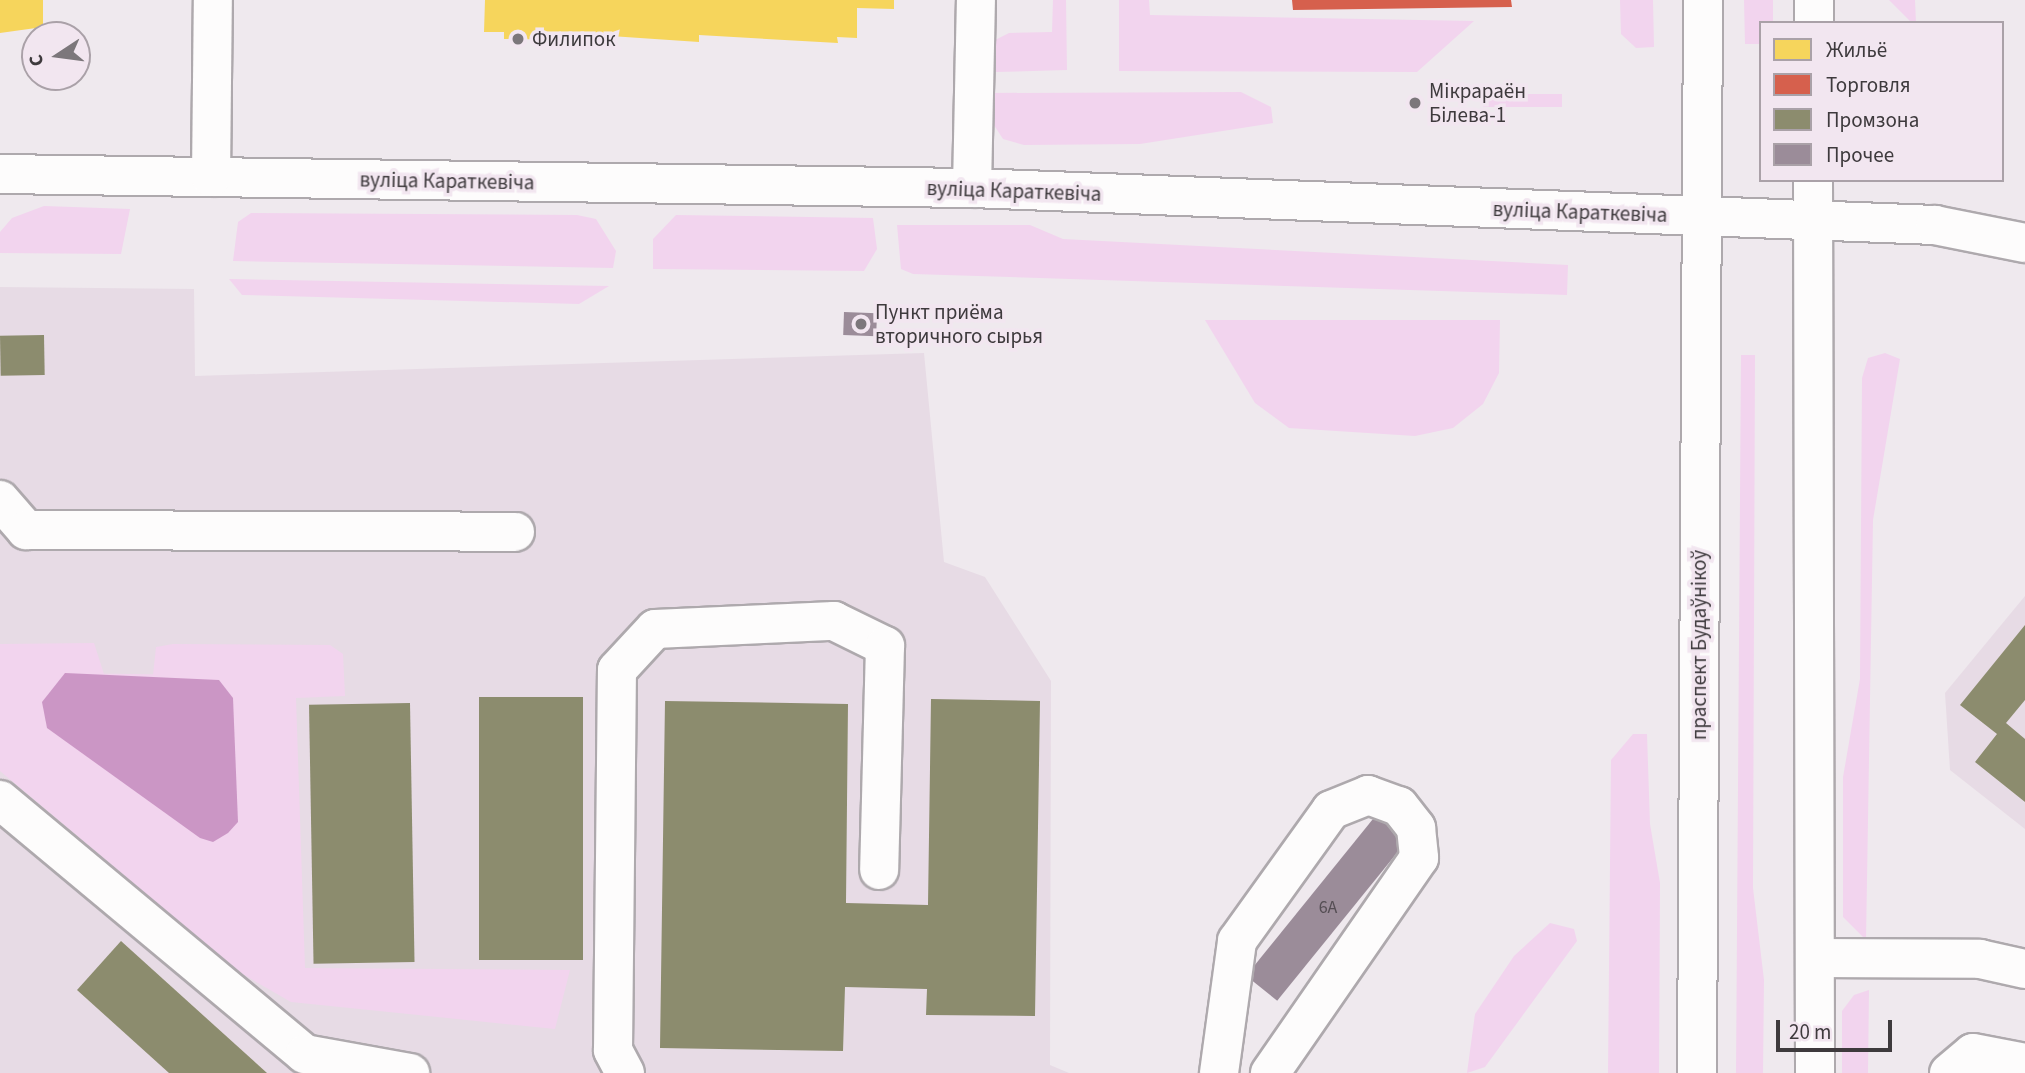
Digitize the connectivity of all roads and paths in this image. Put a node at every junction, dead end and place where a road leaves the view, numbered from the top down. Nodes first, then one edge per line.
1 (213, 0) edge
2 (976, 0) edge
3 (1703, 0) edge
4 (1814, 0) edge
5 (1814, 21) edge
6 (0, 174) edge
7 (211, 177) junction
8 (1813, 182) edge
9 (972, 188) junction
10 (1703, 216) junction
11 (1813, 221) junction
12 (2025, 243) edge
13 (0, 500) edge
14 (515, 532) dead end
15 (0, 800) edge
16 (879, 870) dead end
17 (1815, 958) junction
18 (2025, 970) edge
19 (2025, 1063) edge
20 (411, 1073) edge
21 (625, 1073) edge
22 (1219, 1073) edge
23 (1270, 1073) edge
24 (1697, 1073) edge
25 (1815, 1073) edge
26 (1949, 1073) edge

1 - 7 street
2 - 9 street
3 - 10 street, праспект Будаўнікоў
4 - 5 street
6 - 7 street, вуліца Караткевіча
7 - 9 street, вуліца Караткевіча
8 - 11 street
9 - 10 street, вуліца Караткевіча
10 - 11 street, вуліца Караткевіча
10 - 24 street, праспект Будаўнікоў
11 - 12 street, вуліца Караткевіча
11 - 17 street
13 - 14 street
15 - 20 street
16 - 21 street
17 - 18 street
17 - 25 street
19 - 26 street
22 - 23 street

